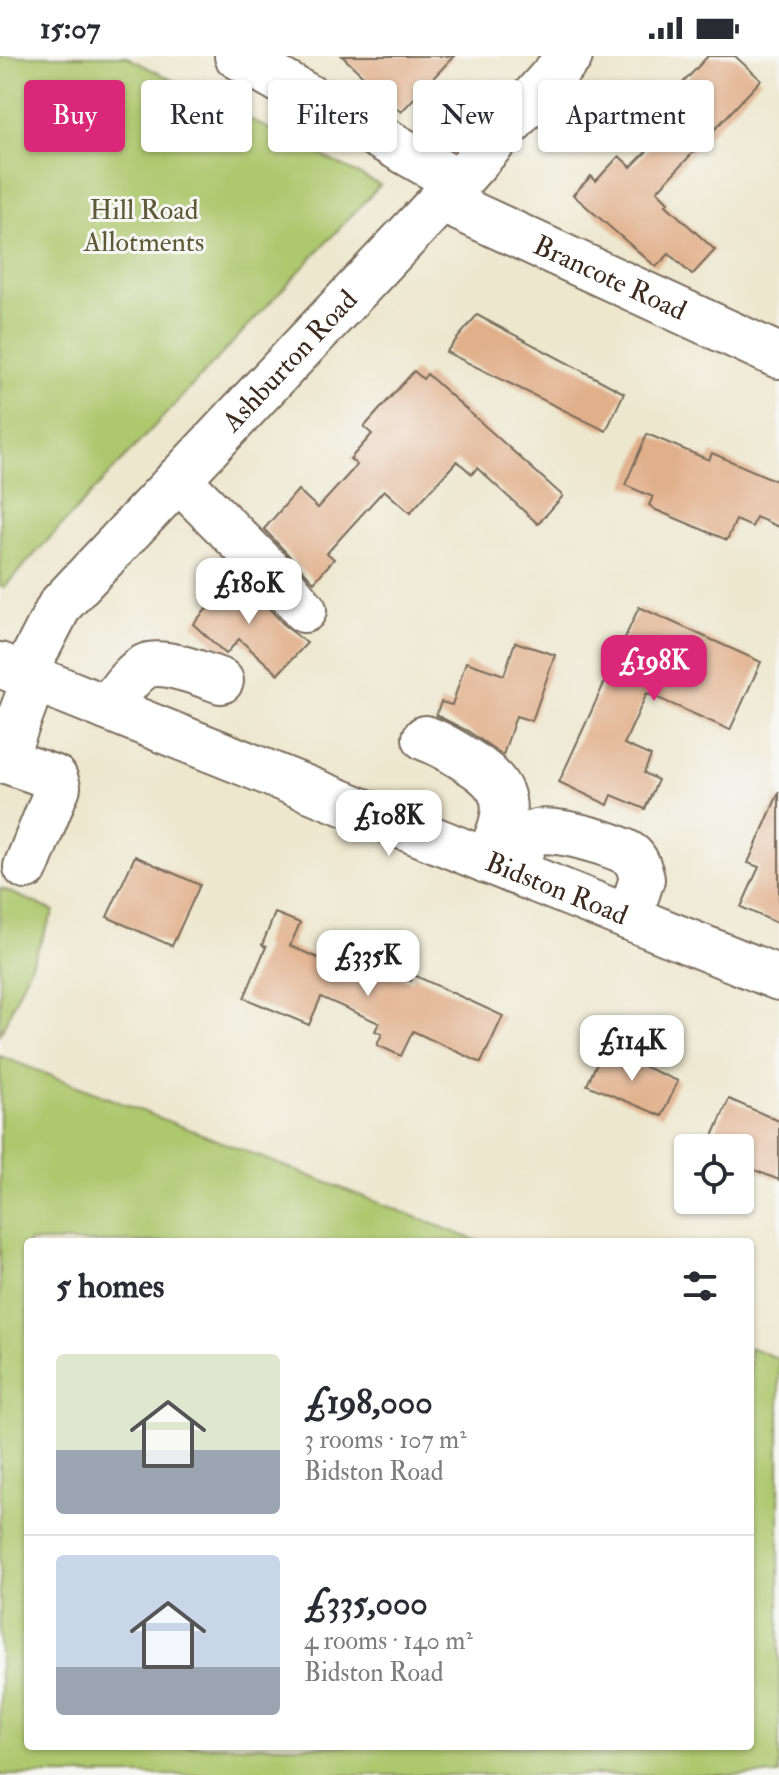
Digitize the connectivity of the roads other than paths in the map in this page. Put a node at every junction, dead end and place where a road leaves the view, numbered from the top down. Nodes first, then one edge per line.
1 (237, 56) edge
2 (570, 56) edge
3 (449, 191) junction
4 (779, 356) edge
5 (178, 479) junction
6 (304, 610) dead end
7 (19, 673) edge
8 (221, 681) dead end
9 (107, 708) junction
10 (425, 738) dead end
11 (2, 760) edge
12 (500, 866) junction
13 (26, 867) dead end
14 (629, 918) junction
15 (779, 978) edge

1 - 3 street, Brancote Road
2 - 3 street, Ashburton Road
3 - 4 street, Brancote Road
3 - 5 street, Ashburton Road
5 - 6 street
5 - 7 street, Ashburton Road
7 - 9 street, Bidston Road
7 - 11 street, Ashburton Road
8 - 9 street
9 - 12 street, Bidston Road
10 - 12 street
11 - 13 street
12 - 14 street, Bidston Road
12 - 14 street
14 - 15 street, Bidston Road

